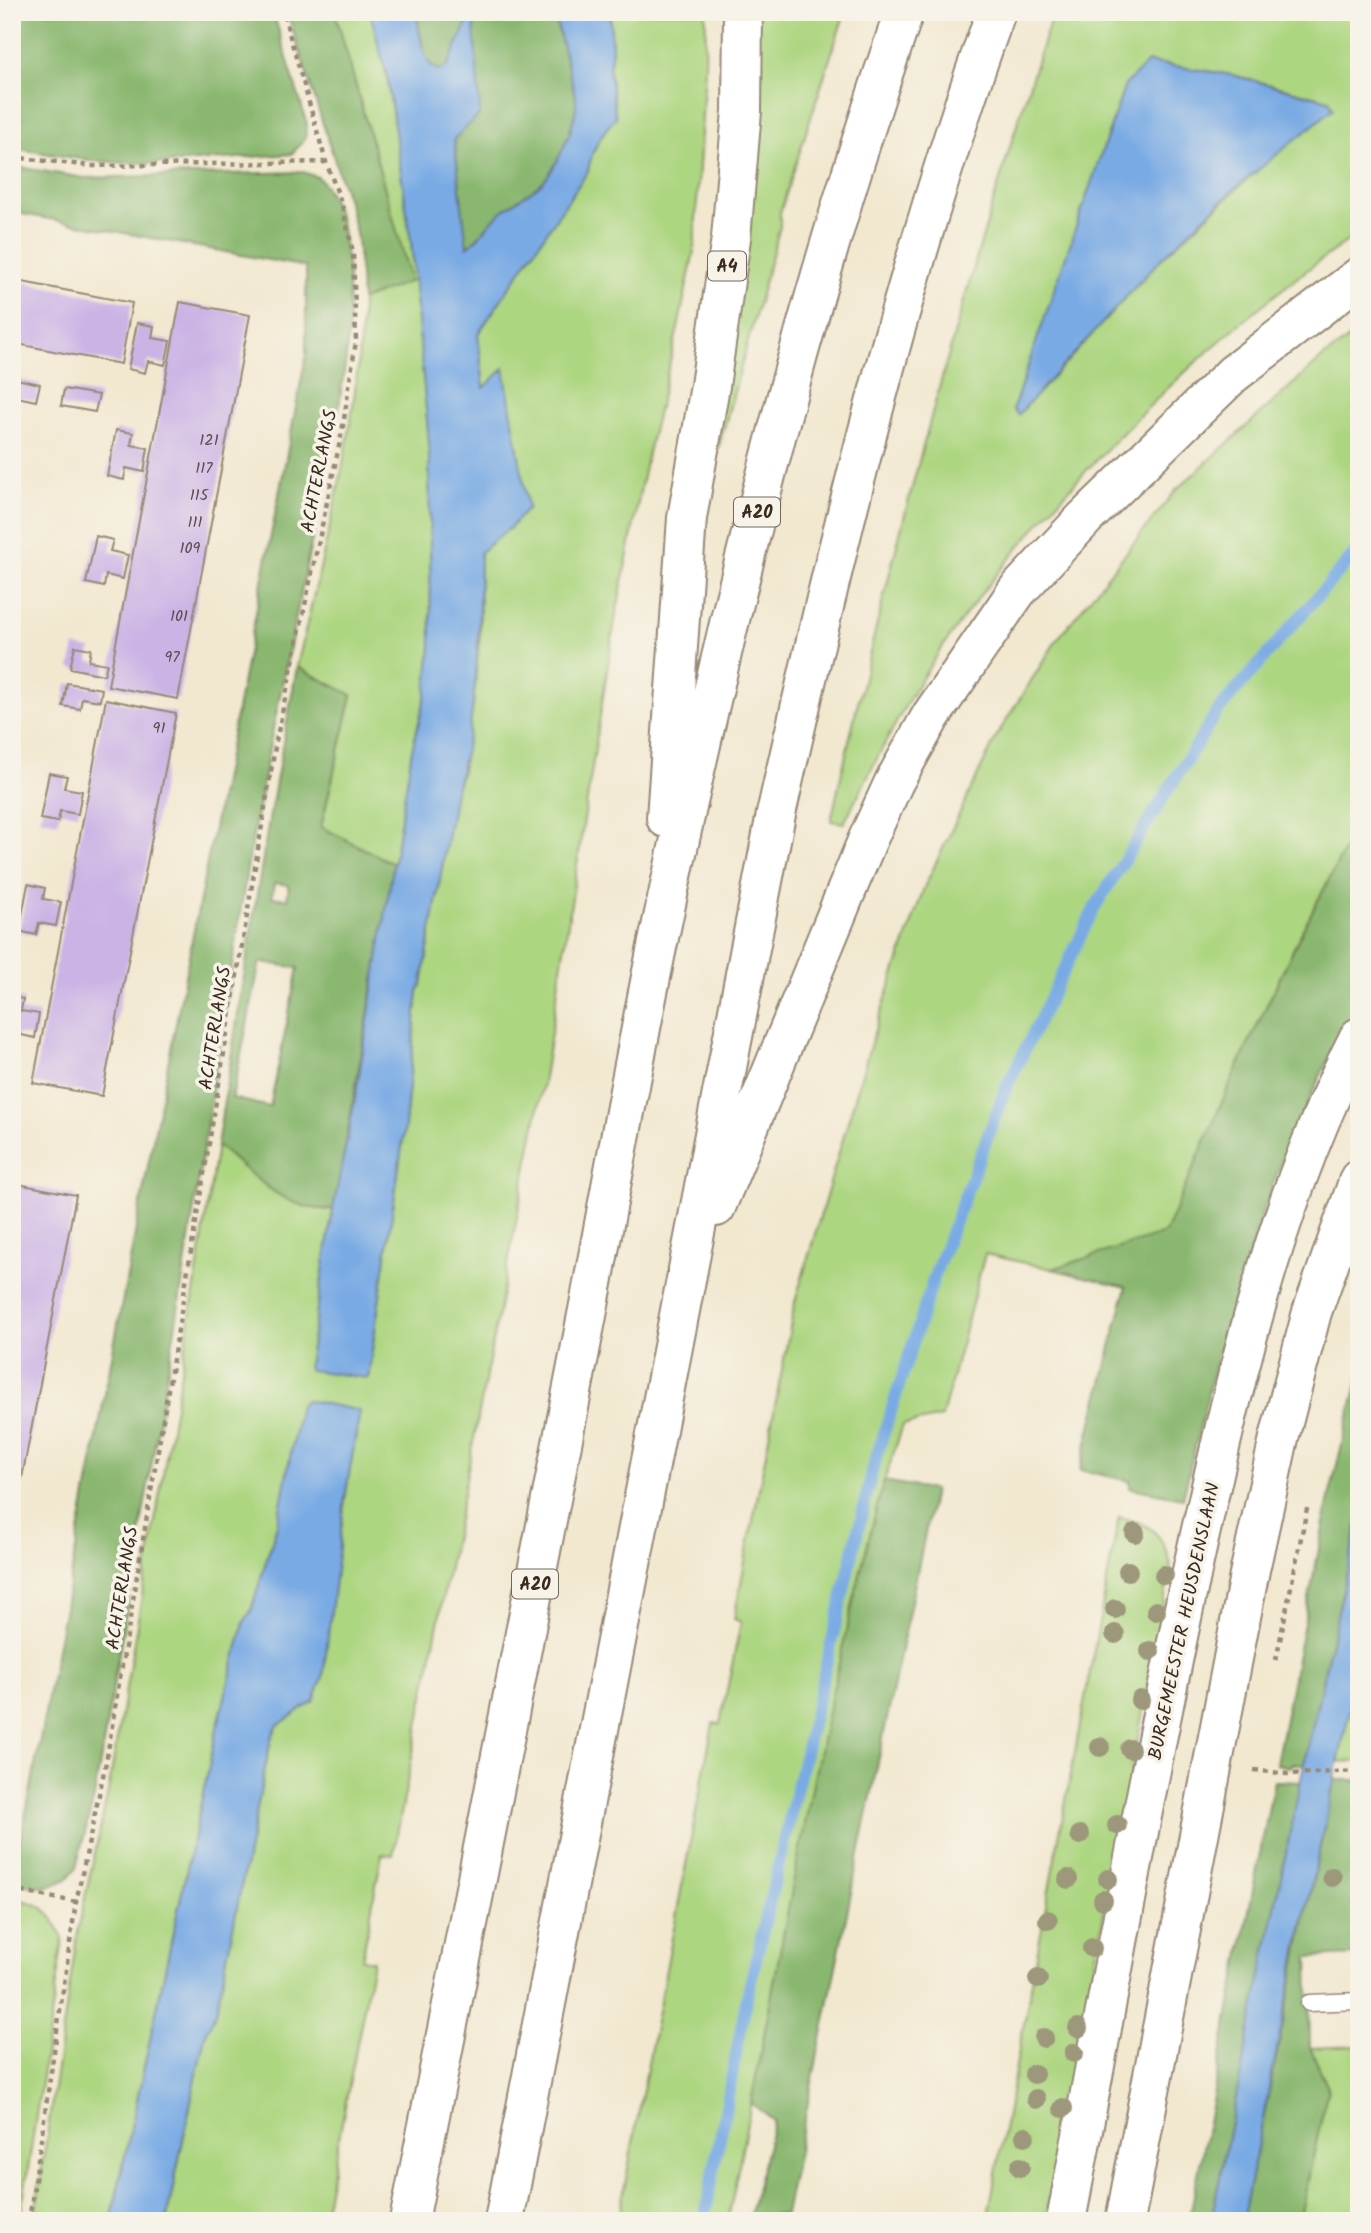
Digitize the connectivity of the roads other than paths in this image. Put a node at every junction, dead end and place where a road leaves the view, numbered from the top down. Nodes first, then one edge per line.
1 (743, 12) edge
2 (904, 12) edge
3 (996, 12) edge
4 (1359, 277) edge
5 (657, 947) junction
6 (1359, 1037) edge
7 (1359, 1179) edge
8 (684, 1286) junction
9 (1359, 2001) edge
10 (1309, 2003) dead end
11 (409, 2221) edge
12 (504, 2221) edge
13 (1066, 2221) edge
14 (1125, 2221) edge

1 - 5 main road, A4
2 - 5 main road, A20
3 - 8 main road
4 - 8 main road
5 - 11 main road, A20
6 - 13 main road, BURGEMEESTER HEUSDENSLAAN
7 - 14 main road
8 - 12 main road
9 - 10 lane

